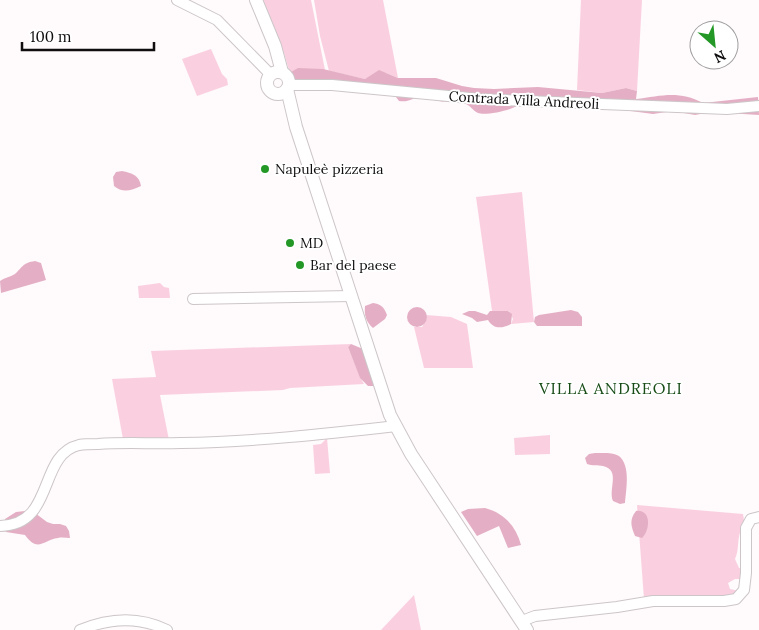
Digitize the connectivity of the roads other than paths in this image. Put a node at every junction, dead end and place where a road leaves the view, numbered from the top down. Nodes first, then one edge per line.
1 (178, 0) edge
2 (256, 0) edge
3 (276, 74) junction
4 (284, 89) junction
5 (759, 106) edge
6 (351, 296) junction
7 (193, 299) dead end
8 (396, 426) junction
9 (759, 516) edge
10 (0, 526) edge
11 (525, 626) edge
12 (80, 630) edge
13 (167, 630) edge

1 - 3 street
2 - 3 main road
3 - 4 main road
3 - 4 main road
4 - 5 street, Contrada Villa Andreoli
4 - 6 main road
6 - 7 street
6 - 8 main road
8 - 10 street
8 - 11 main road
9 - 11 street
12 - 13 street

